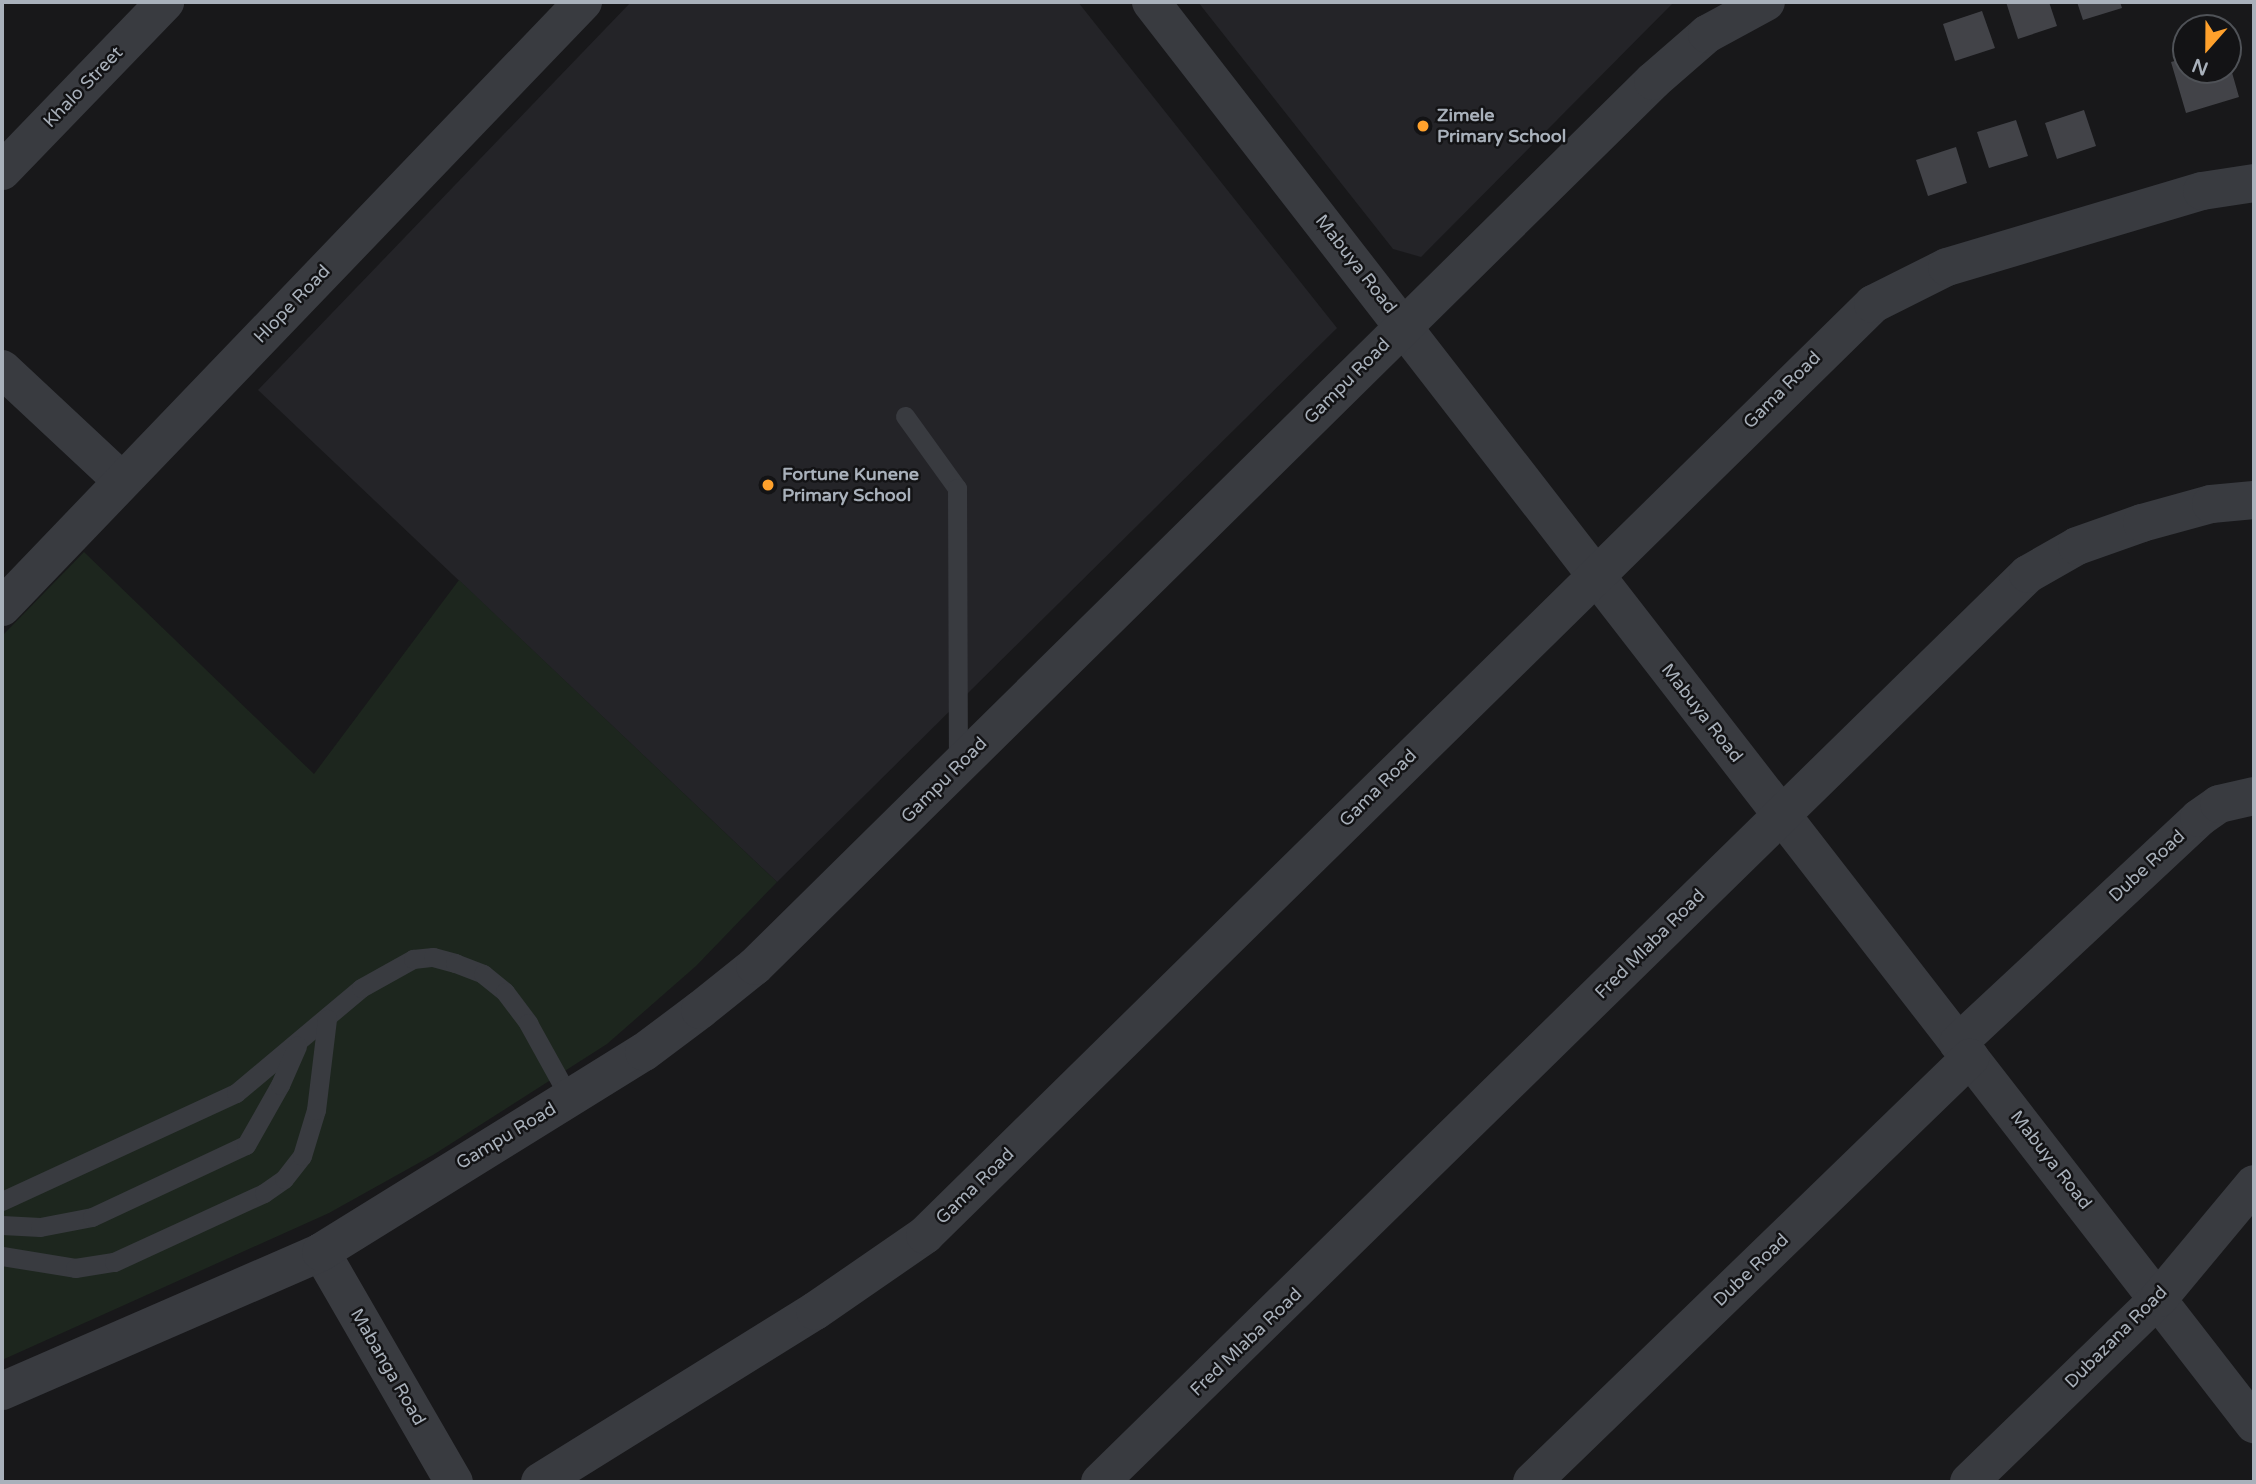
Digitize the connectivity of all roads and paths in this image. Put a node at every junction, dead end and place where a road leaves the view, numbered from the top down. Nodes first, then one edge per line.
1 (165, 2) edge
2 (583, 2) edge
3 (1151, 2) edge
4 (1745, 6) edge
5 (2, 172) edge
6 (2254, 183) edge
7 (1404, 325) junction
8 (2, 369) edge
9 (905, 416) dead end
10 (122, 481) junction
11 (2254, 500) edge
12 (1597, 577) junction
13 (2, 607) edge
14 (958, 767) junction
15 (2254, 796) edge
16 (1781, 815) junction
17 (327, 1019) junction
18 (297, 1045) junction
19 (1964, 1050) junction
20 (569, 1097) junction
21 (2254, 1184) edge
22 (2, 1201) edge
23 (2, 1224) edge
24 (321, 1252) junction
25 (2, 1256) edge
26 (2159, 1298) junction
27 (2, 1391) edge
28 (2254, 1424) edge
29 (454, 1482) edge
30 (540, 1482) edge
31 (1100, 1482) edge
32 (1532, 1482) edge
33 (1969, 1482) edge

1 - 5 street, Khalo Street
2 - 10 street, Hlope Road
3 - 7 street, Mabuya Road
4 - 7 street, Gampu Road
6 - 12 street, Gama Road
7 - 12 street, Mabuya Road
7 - 14 street, Gampu Road
8 - 10 street
9 - 14 lane
10 - 13 street, Hlope Road
11 - 16 street, Fred Mlaba Road
12 - 16 street, Mabuya Road
12 - 30 street, Gama Road
14 - 20 street, Gampu Road
15 - 19 street, Dube Road
16 - 19 street, Mabuya Road
16 - 31 street, Fred Mlaba Road
17 - 18 lane
17 - 20 lane
17 - 25 lane
18 - 22 lane
18 - 23 lane
19 - 26 street, Mabuya Road
19 - 32 street, Dube Road
20 - 24 street, Gampu Road
21 - 26 street, Dubazana Road
24 - 27 street, Gampu Road
24 - 29 street, Mabanga Road
26 - 28 street, Mabuya Road
26 - 33 street, Dubazana Road

